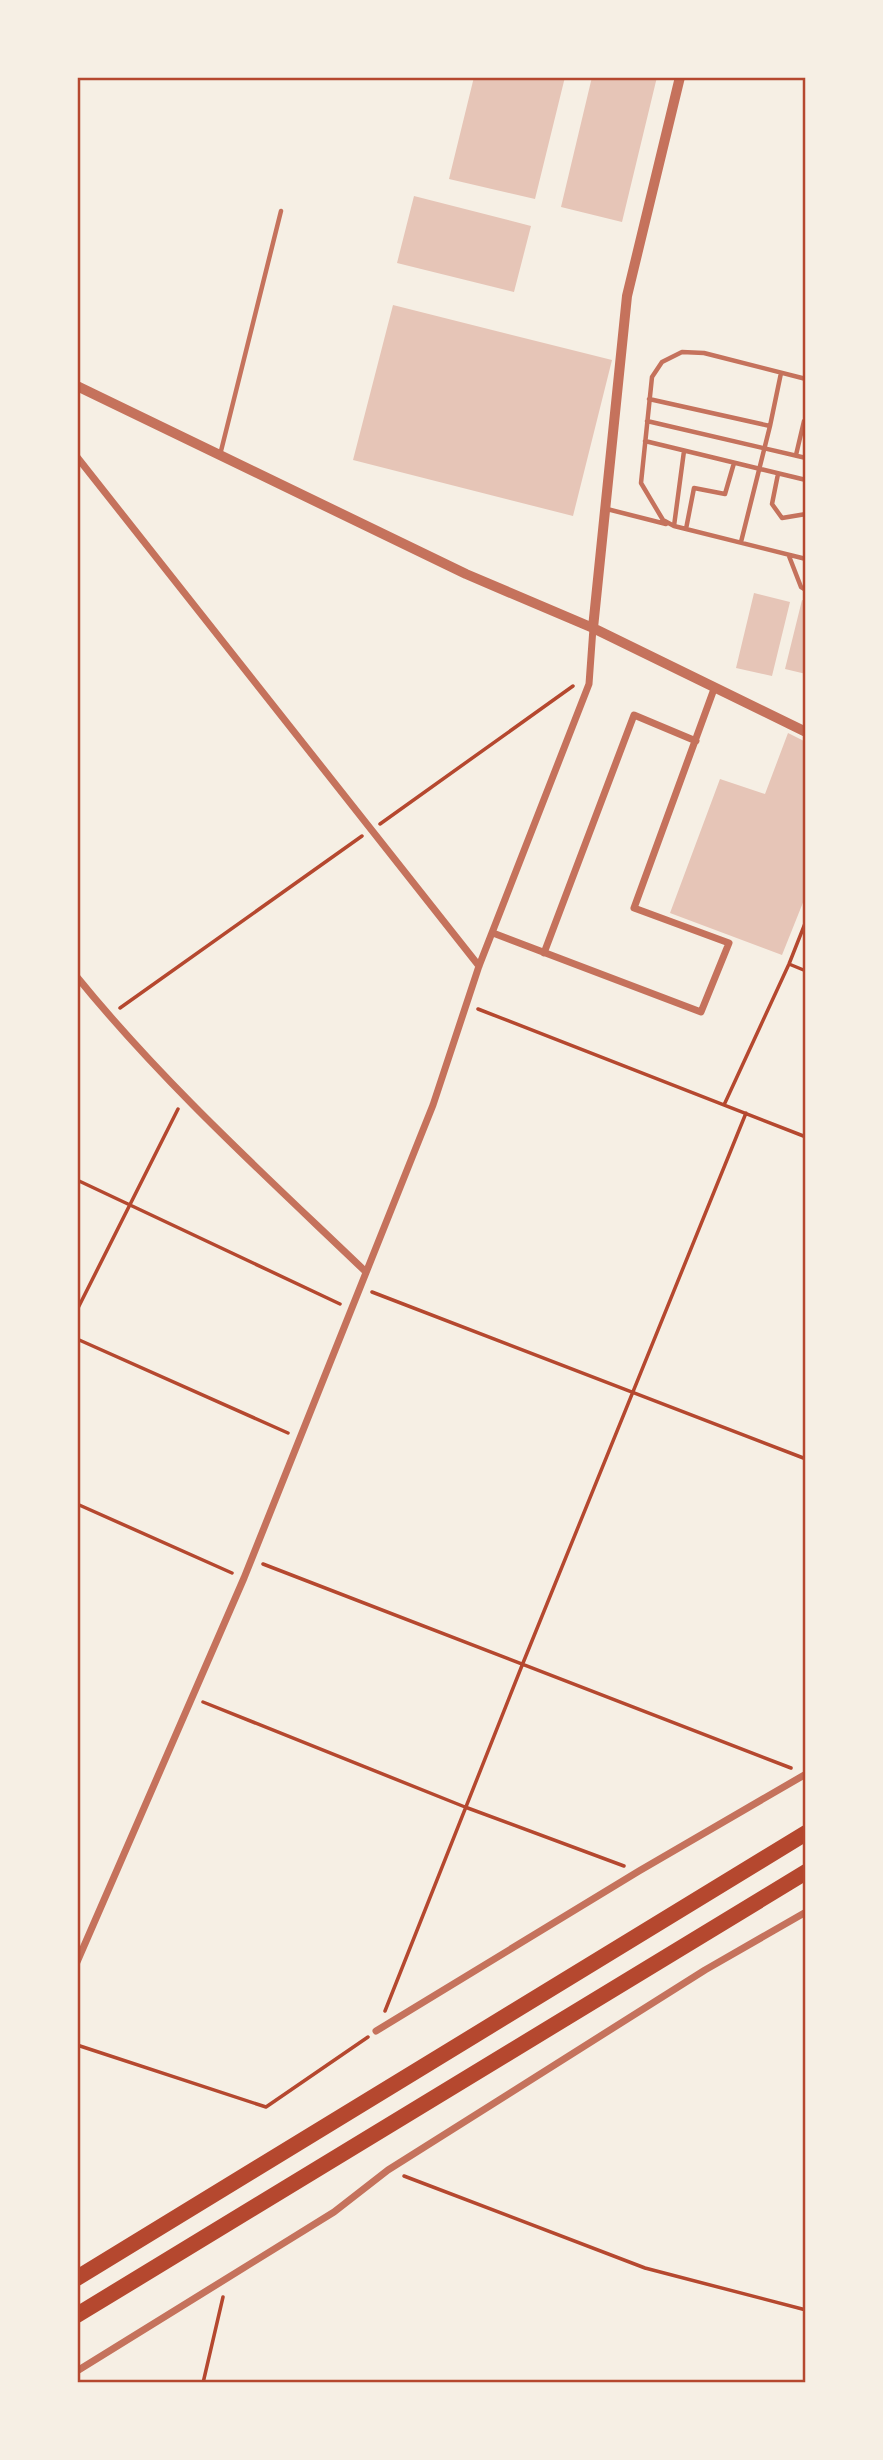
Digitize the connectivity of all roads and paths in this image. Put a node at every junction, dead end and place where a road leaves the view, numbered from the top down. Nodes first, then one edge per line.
1 (680, 77) edge
2 (281, 211) dead end
3 (781, 373) junction
4 (806, 379) edge
5 (77, 386) edge
6 (649, 399) junction
7 (647, 421) junction
8 (806, 421) edge
9 (770, 426) junction
10 (645, 441) junction
11 (765, 448) junction
12 (684, 451) junction
13 (796, 455) junction
14 (220, 456) junction
15 (77, 457) edge
16 (806, 458) edge
17 (734, 463) junction
18 (759, 470) junction
19 (778, 474) junction
20 (806, 481) edge
21 (605, 508) junction
22 (806, 514) edge
23 (674, 526) junction
24 (686, 529) junction
25 (741, 542) junction
26 (789, 555) junction
27 (806, 559) edge
28 (806, 590) edge
29 (593, 628) junction
30 (581, 681) dead end
31 (714, 689) junction
32 (806, 733) edge
33 (696, 741) junction
34 (372, 829) junction
35 (806, 921) edge
36 (493, 933) junction
37 (544, 953) junction
38 (789, 964) junction
39 (479, 966) junction
40 (806, 971) edge
41 (77, 977) edge
42 (466, 1004) junction
43 (108, 1016) junction
44 (184, 1096) junction
45 (724, 1105) junction
46 (746, 1114) junction
47 (806, 1137) edge
48 (77, 1180) edge
49 (366, 1272) junction
50 (360, 1288) junction
51 (352, 1309) junction
52 (77, 1310) edge
53 (77, 1339) edge
54 (300, 1438) junction
55 (806, 1459) edge
56 (77, 1504) edge
57 (251, 1560) junction
58 (244, 1578) junction
59 (523, 1663) junction
60 (192, 1698) junction
61 (793, 1769) dead end
62 (806, 1774) edge
63 (465, 1807) junction
64 (806, 1833) edge
65 (639, 1871) junction
66 (806, 1872) edge
67 (806, 1912) edge
68 (77, 1962) edge
69 (376, 2031) junction
70 (77, 2045) edge
71 (388, 2170) junction
72 (77, 2278) edge
73 (228, 2279) junction
74 (806, 2311) edge
75 (77, 2315) edge
76 (77, 2371) edge
77 (203, 2383) edge

1 - 21 street
2 - 14 lane
3 - 4 lane
3 - 6 lane
3 - 9 lane
5 - 14 street
6 - 7 lane
6 - 9 lane
7 - 10 lane
7 - 11 lane
8 - 13 lane
9 - 11 lane
10 - 12 lane
10 - 23 lane
11 - 13 lane
11 - 18 lane
12 - 17 lane
12 - 23 lane
13 - 16 lane
14 - 29 street
15 - 34 street
17 - 18 lane
17 - 24 lane
18 - 19 lane
18 - 25 lane
19 - 20 lane
19 - 22 lane
21 - 23 lane
21 - 29 street
23 - 24 lane
24 - 25 lane
25 - 26 lane
26 - 27 lane
26 - 28 lane
29 - 31 street
29 - 36 street
30 - 34 path
31 - 32 street
31 - 33 street
33 - 37 street
33 - 37 street
34 - 39 street
34 - 43 path
35 - 38 path
36 - 37 street
36 - 39 street
38 - 40 path
38 - 45 path
39 - 42 street
41 - 43 street
42 - 45 path
42 - 49 street
43 - 44 street
44 - 49 street
44 - 52 path
45 - 46 path
46 - 47 path
46 - 59 path
48 - 51 path
49 - 50 street
50 - 51 street
50 - 55 path
51 - 54 street
53 - 54 path
54 - 57 street
56 - 58 path
57 - 58 street
57 - 59 path
58 - 60 street
59 - 61 path
59 - 63 path
60 - 63 path
60 - 68 street
62 - 65 street
63 - 65 path
63 - 69 path
64 - 72 highway
65 - 69 street
66 - 75 highway
67 - 71 street
69 - 70 path
71 - 73 street
71 - 74 path
73 - 76 street
73 - 77 path

